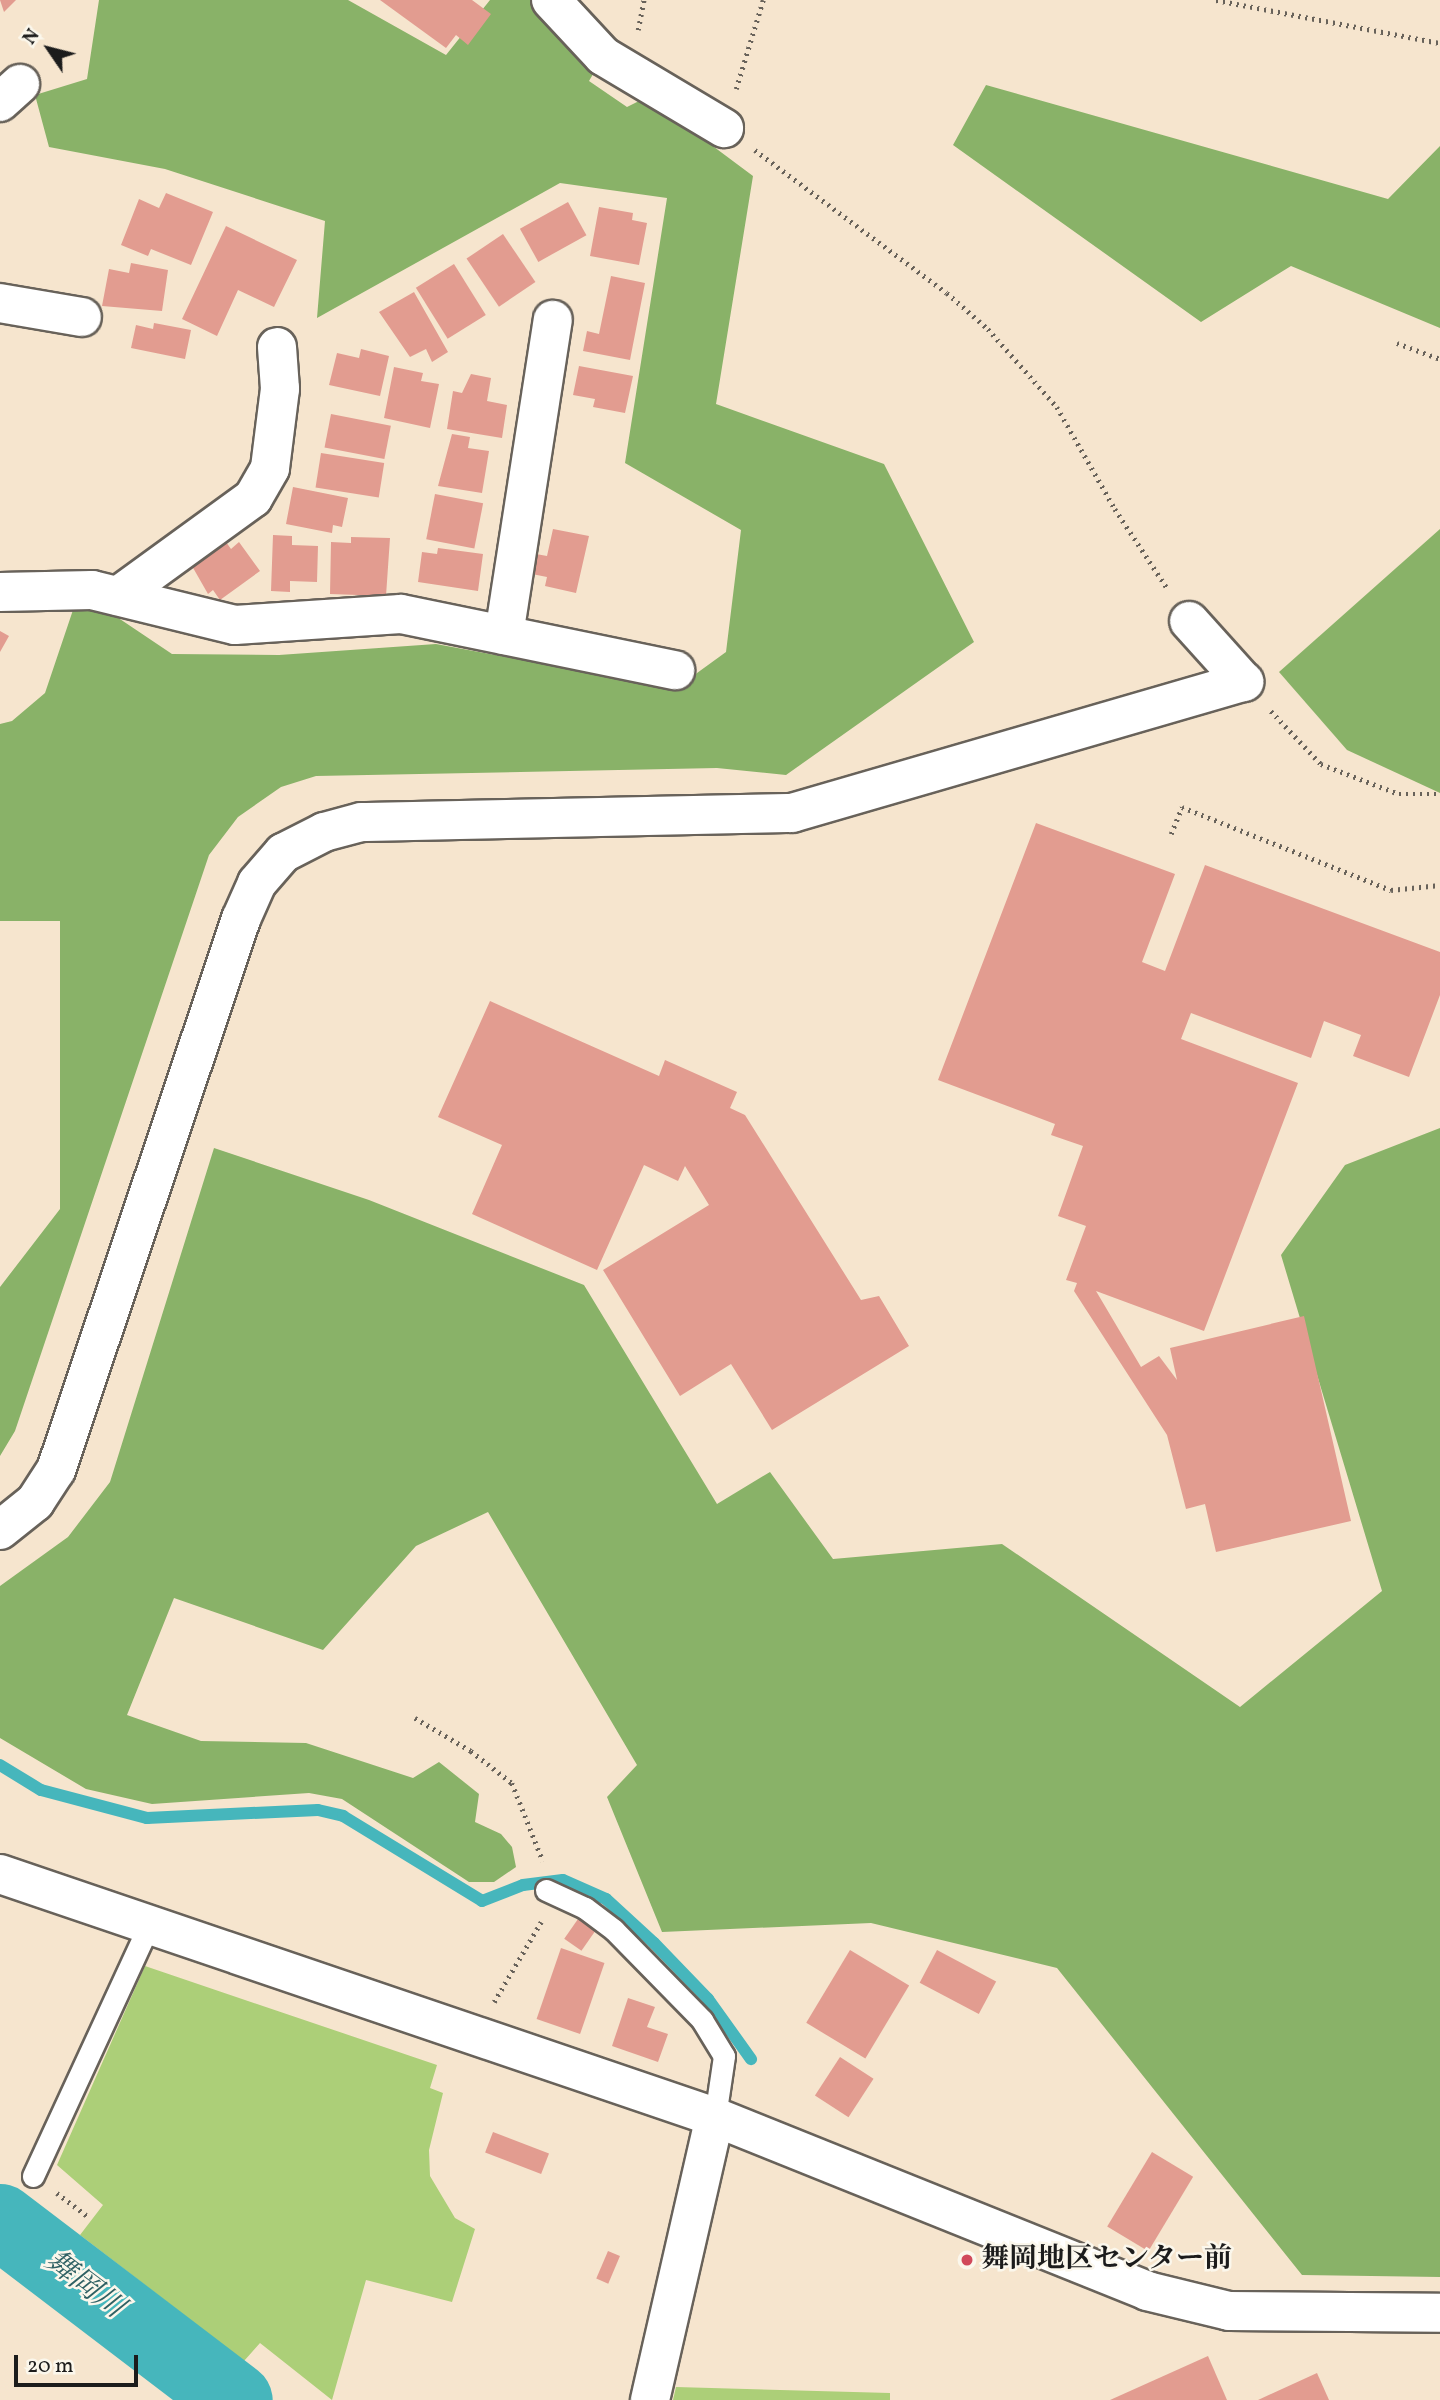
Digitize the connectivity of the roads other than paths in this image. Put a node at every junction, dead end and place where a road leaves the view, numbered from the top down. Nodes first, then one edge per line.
1 (551, 0) edge
2 (724, 128) road end
3 (0, 303) edge
4 (82, 317) dead end
5 (553, 320) dead end
6 (277, 347) dead end
7 (0, 592) edge
8 (118, 596) junction
9 (1189, 621) road end
10 (504, 635) junction
11 (675, 670) dead end
12 (0, 1530) edge
13 (0, 1874) edge
14 (546, 1890) road end
15 (149, 1924) junction
16 (715, 2117) junction
17 (33, 2176) dead end
18 (1440, 2313) edge
19 (650, 2400) edge

1 - 2 street
3 - 4 street
5 - 10 street
6 - 8 street
7 - 8 street
8 - 10 street
9 - 12 street
10 - 11 street
13 - 15 street
14 - 16 lane
15 - 16 street
15 - 17 lane
16 - 18 street
16 - 19 street

